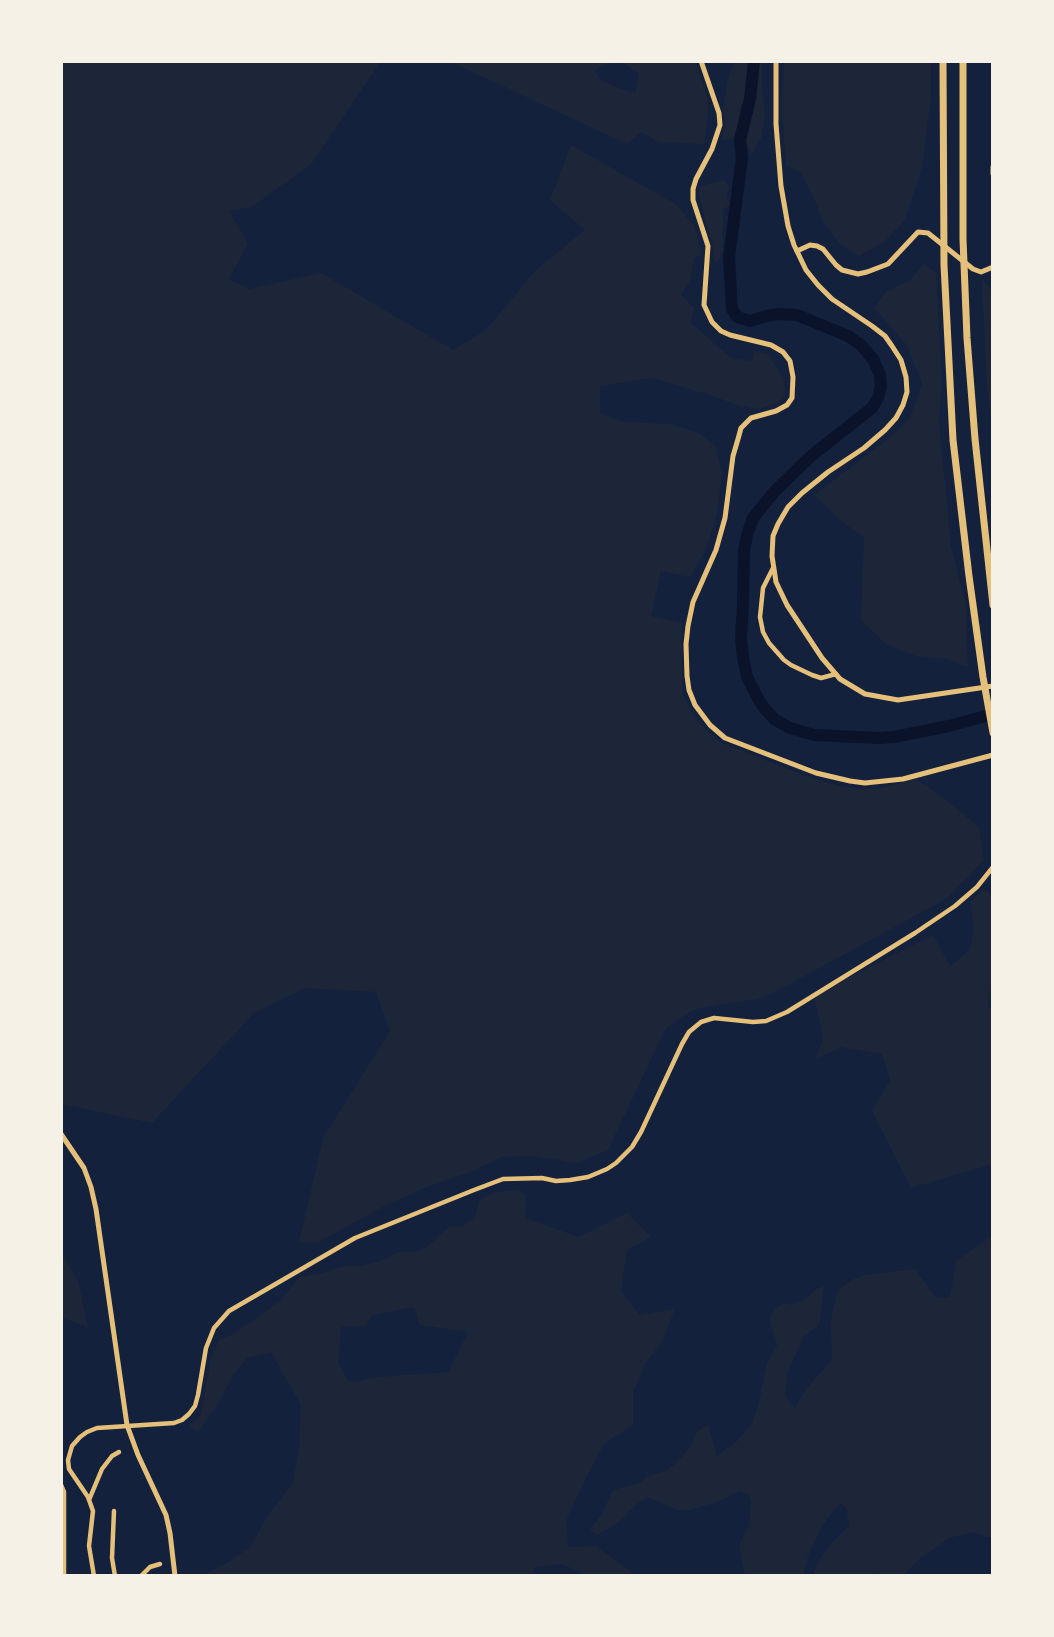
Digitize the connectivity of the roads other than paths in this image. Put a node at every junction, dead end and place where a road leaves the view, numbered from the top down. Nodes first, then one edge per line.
1 (701, 61) edge
2 (776, 61) edge
3 (943, 61) edge
4 (963, 61) edge
5 (993, 167) edge
6 (993, 174) edge
7 (797, 251) junction
8 (993, 267) edge
9 (773, 567) junction
10 (993, 605) edge
11 (836, 674) junction
12 (993, 686) edge
13 (993, 733) edge
14 (993, 755) edge
15 (993, 867) edge
16 (61, 1134) edge
17 (127, 1425) junction
18 (119, 1452) dead end
19 (61, 1485) edge
20 (89, 1500) junction
21 (114, 1511) dead end
22 (63, 1520) edge
23 (62, 1556) edge
24 (160, 1564) dead end
25 (64, 1576) edge
26 (94, 1576) edge
27 (116, 1576) edge
28 (141, 1576) edge
29 (175, 1576) edge

1 - 14 main road
2 - 7 main road
3 - 13 highway
4 - 10 highway
5 - 6 main road
7 - 8 main road
7 - 9 main road
9 - 11 main road
9 - 11 street
11 - 12 main road
15 - 17 street
16 - 17 main road
17 - 20 street
17 - 29 main road
18 - 20 street
19 - 22 street
20 - 26 street
21 - 27 street
22 - 23 street
23 - 25 street
24 - 28 street

